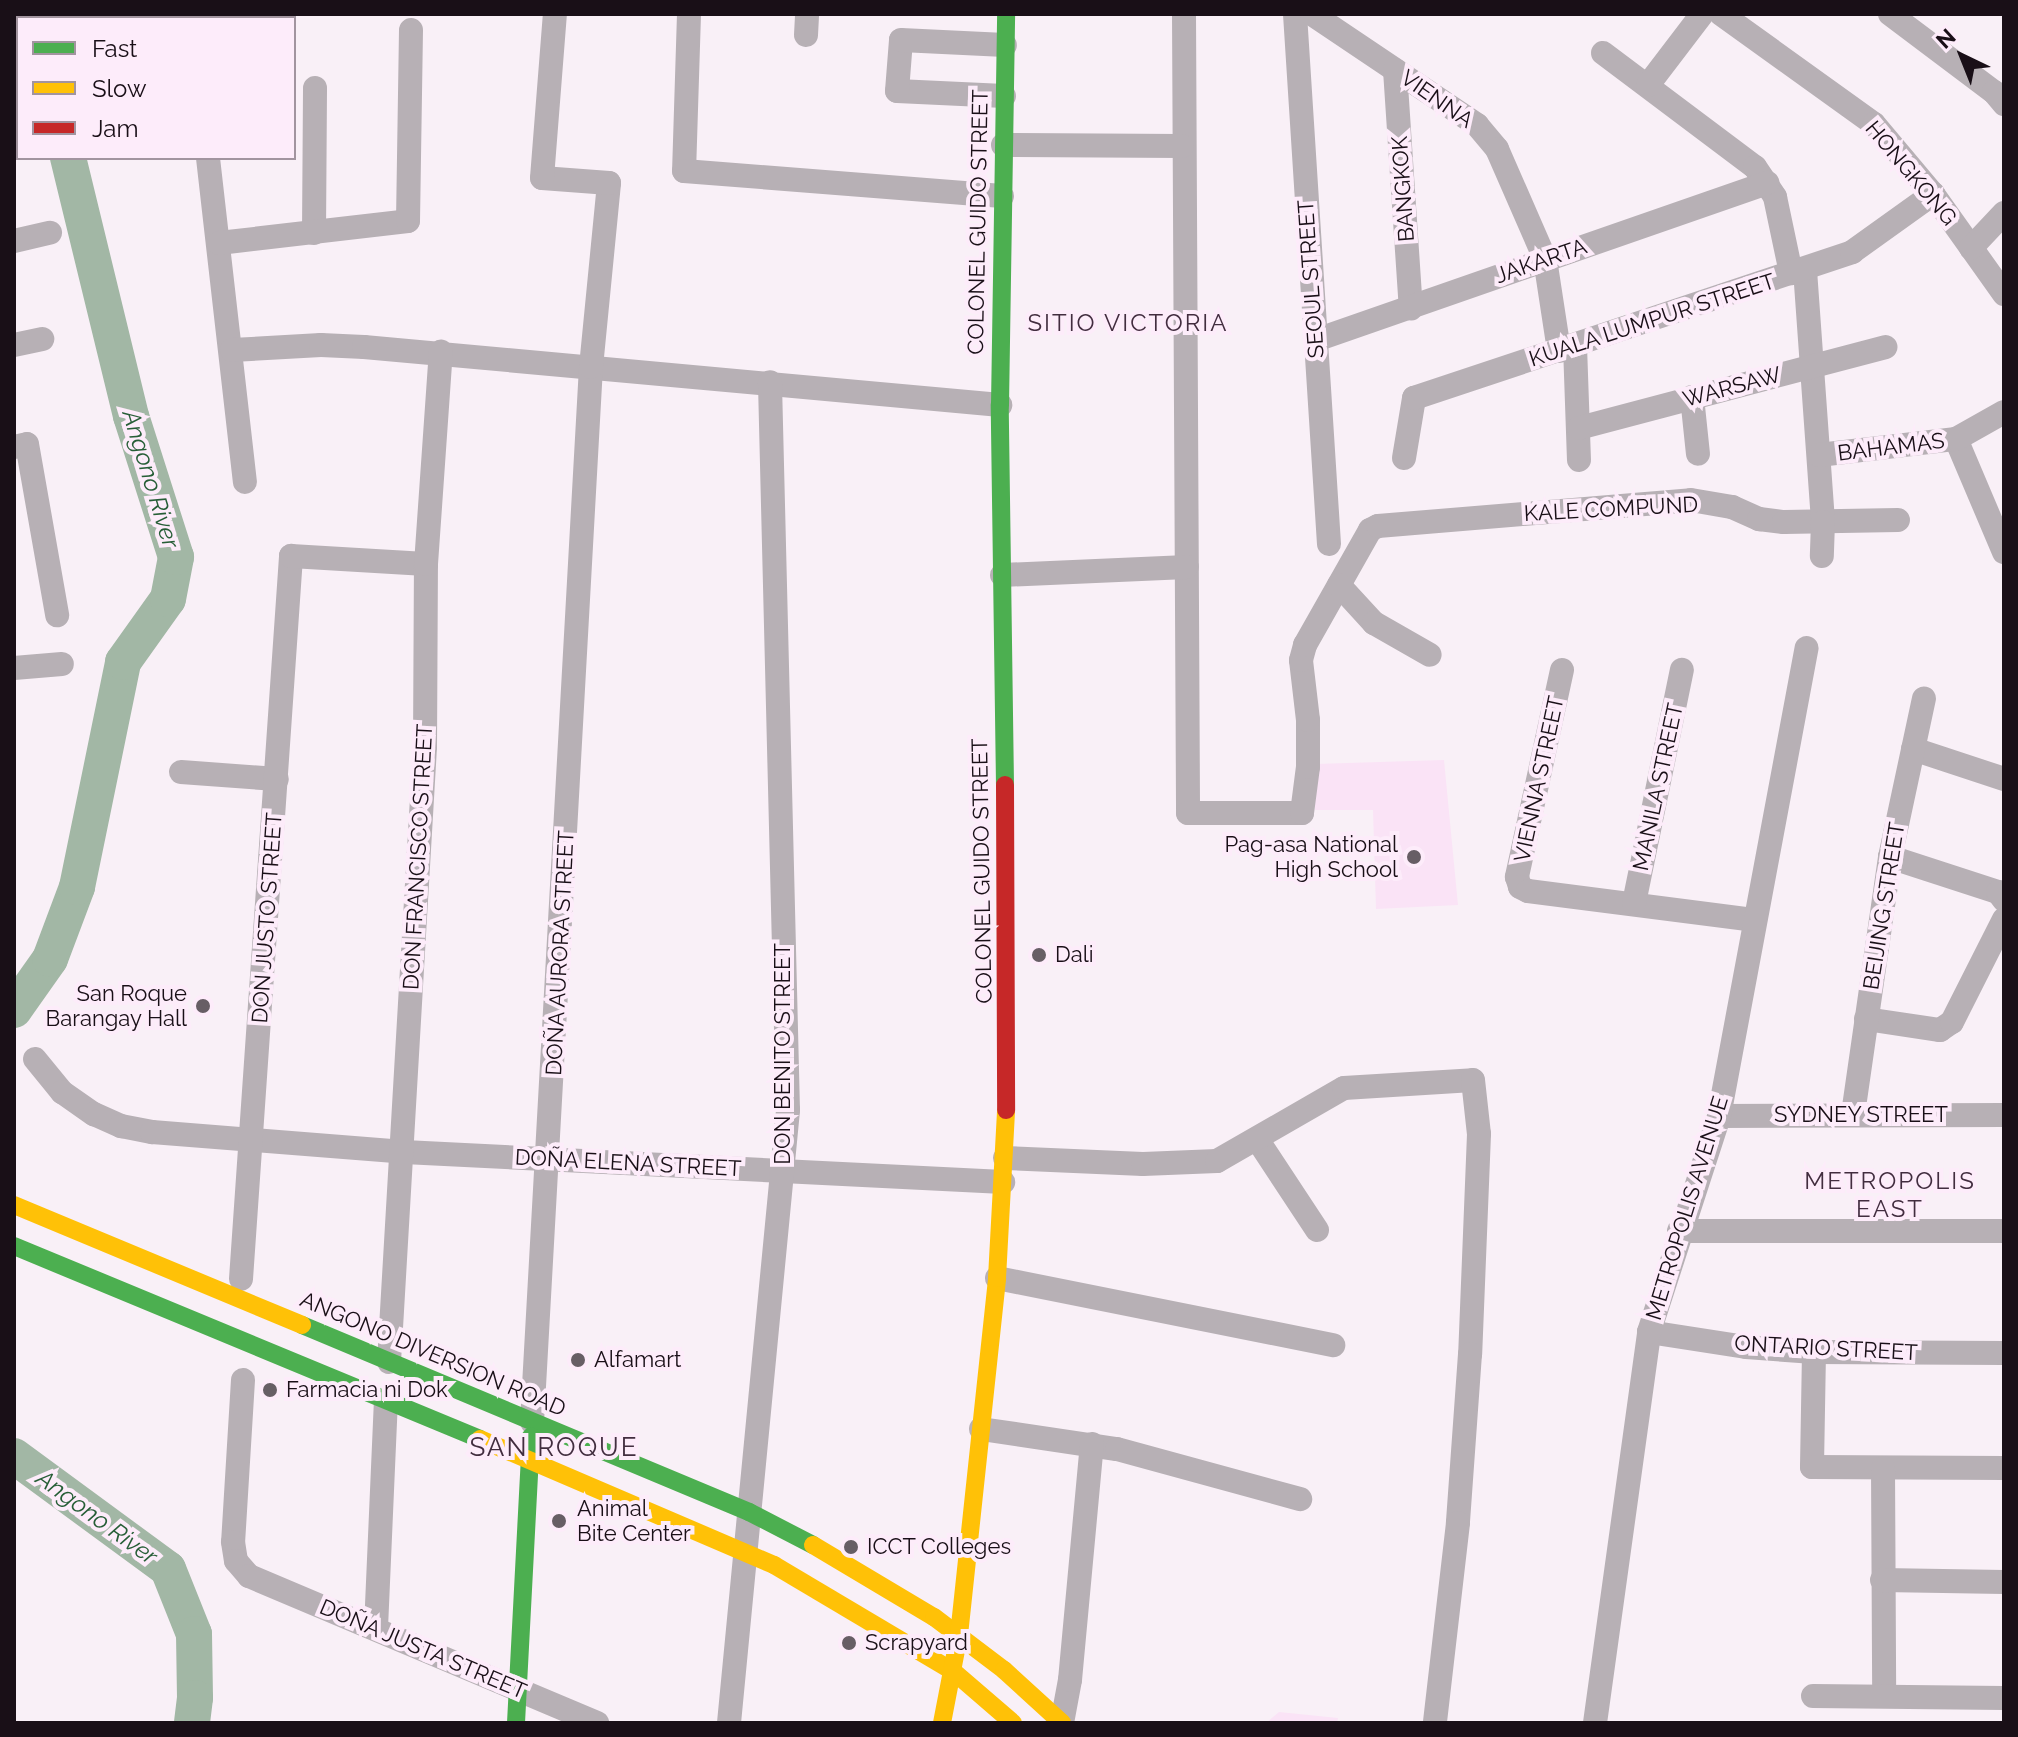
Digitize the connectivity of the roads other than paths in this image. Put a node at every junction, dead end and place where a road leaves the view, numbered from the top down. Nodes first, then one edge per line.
1 (555, 14) edge
2 (689, 14) edge
3 (1006, 14) edge
4 (1184, 14) edge
5 (1295, 14) edge
6 (1312, 14) edge
7 (1702, 14) edge
8 (1721, 14) edge
9 (1890, 14) edge
10 (411, 30) dead end
11 (1005, 45) junction
12 (1603, 53) dead end
13 (1395, 70) junction
14 (1648, 85) junction
15 (315, 88) dead end
16 (1004, 96) junction
17 (2004, 104) edge
18 (1003, 145) junction
19 (1182, 146) junction
20 (208, 160) edge
21 (1767, 183) junction
22 (1933, 194) junction
23 (1002, 196) junction
24 (2004, 213) edge
25 (50, 233) dead end
26 (314, 233) junction
27 (14, 241) edge
28 (219, 243) junction
29 (1971, 248) junction
30 (1545, 259) junction
31 (1798, 272) junction
32 (2004, 294) edge
33 (1411, 308) junction
34 (42, 339) dead end
35 (1316, 340) junction
36 (14, 345) edge
37 (1885, 347) dead end
38 (1567, 349) junction
39 (232, 350) junction
40 (441, 352) junction
41 (1814, 364) junction
42 (591, 367) junction
43 (770, 382) junction
44 (1692, 397) junction
45 (1000, 405) junction
46 (2004, 412) edge
47 (1579, 428) junction
48 (1956, 439) junction
49 (20, 445) edge
50 (1698, 454) dead end
51 (1819, 455) junction
52 (1404, 458) dead end
53 (1579, 460) dead end
54 (245, 482) dead end
55 (1898, 520) dead end
56 (1823, 522) junction
57 (1329, 544) dead end
58 (2004, 552) edge
59 (1822, 556) dead end
60 (426, 564) junction
61 (1187, 567) junction
62 (1002, 575) junction
63 (1339, 585) junction
64 (57, 615) dead end
65 (1807, 648) dead end
66 (1430, 655) dead end
67 (62, 664) dead end
68 (14, 668) edge
69 (1562, 670) dead end
70 (1682, 670) dead end
71 (1924, 699) dead end
72 (1913, 749) junction
73 (181, 772) dead end
74 (277, 779) junction
75 (2004, 779) edge
76 (1890, 857) junction
77 (2004, 900) edge
78 (1634, 903) junction
79 (2004, 919) edge
80 (1755, 920) junction
81 (1866, 1019) junction
82 (35, 1059) dead end
83 (1853, 1114) junction
84 (2004, 1115) edge
85 (1719, 1116) junction
86 (1257, 1139) junction
87 (253, 1140) junction
88 (404, 1152) junction
89 (547, 1159) junction
90 (1004, 1170) junction
91 (784, 1172) junction
92 (14, 1205) edge
93 (1317, 1230) dead end
94 (1679, 1231) junction
95 (2004, 1231) edge
96 (14, 1246) edge
97 (997, 1278) junction
98 (241, 1279) dead end
99 (1649, 1332) junction
100 (1333, 1345) dead end
101 (1814, 1352) junction
102 (2004, 1353) edge
103 (389, 1362) junction
104 (243, 1380) dead end
105 (386, 1400) junction
106 (532, 1422) junction
107 (981, 1429) junction
108 (1092, 1444) junction
109 (529, 1459) junction
110 (1883, 1468) junction
111 (2004, 1468) edge
112 (1300, 1499) dead end
113 (749, 1512) junction
114 (745, 1552) junction
115 (1882, 1580) junction
116 (2004, 1582) edge
117 (376, 1628) junction
118 (959, 1635) junction
119 (954, 1672) junction
120 (519, 1691) junction
121 (1884, 1695) junction
122 (1813, 1696) dead end
123 (2004, 1698) edge
124 (516, 1723) edge
125 (597, 1723) edge
126 (729, 1723) edge
127 (942, 1723) edge
128 (1013, 1723) edge
129 (1062, 1723) edge
130 (1435, 1723) edge
131 (1595, 1723) edge

1 - 42 street, DOÑA AURORA STREET
2 - 23 street
3 - 11 main road, COLONEL GUIDO STREET
4 - 19 street
5 - 35 street, SEOUL STREET
6 - 13 street, VIENNA
7 - 14 street
8 - 22 street, HONGKONG
9 - 17 street
10 - 26 street
11 - 16 main road, COLONEL GUIDO STREET
11 - 16 street
12 - 14 street
13 - 30 street, VIENNA
13 - 33 street, BANGKOK
14 - 21 street
15 - 26 street
16 - 18 main road, COLONEL GUIDO STREET
18 - 19 street
18 - 23 main road, COLONEL GUIDO STREET
19 - 61 street
20 - 28 street
21 - 30 street, JAKARTA
21 - 31 street
22 - 29 street, HONGKONG
22 - 31 street, KUALA LUMPUR STREET
23 - 45 main road, COLONEL GUIDO STREET
24 - 29 street
25 - 27 street
26 - 28 street
28 - 39 street
29 - 32 street, HONGKONG
30 - 33 street, JAKARTA
30 - 38 street, VIENNA
31 - 38 street, KUALA LUMPUR STREET
31 - 41 street
33 - 35 street, JAKARTA
34 - 36 street
35 - 57 street, SEOUL STREET
37 - 41 street, WARSAW
38 - 47 street, VIENNA
38 - 52 street, KUALA LUMPUR STREET
39 - 40 street
39 - 54 street
40 - 42 street
40 - 60 street, DON FRANCISCO STREET
41 - 44 street, WARSAW
41 - 51 street
42 - 43 street
42 - 89 street, DOÑA AURORA STREET
43 - 45 street
43 - 91 street, DON BENITO STREET
44 - 47 street, WARSAW
44 - 50 street
45 - 62 main road, COLONEL GUIDO STREET
46 - 48 street, BAHAMAS
47 - 53 street, VIENNA
48 - 51 street, BAHAMAS
48 - 58 street
49 - 64 street
51 - 56 street
55 - 56 street, KALE COMPUND
56 - 59 street
56 - 63 street, KALE COMPUND
60 - 74 street, DON JUSTO STREET
60 - 88 street, DON FRANCISCO STREET
61 - 62 street
61 - 63 street
62 - 90 main road, COLONEL GUIDO STREET
63 - 66 street
65 - 80 street, METROPOLIS AVENUE
67 - 68 street
69 - 78 street, VIENNA STREET
70 - 78 street, MANILA STREET
71 - 72 street, BEIJING STREET
72 - 75 street
72 - 76 street, BEIJING STREET
73 - 74 street
74 - 87 street, DON JUSTO STREET
76 - 77 street
76 - 81 street, BEIJING STREET
78 - 80 street
79 - 81 street
80 - 85 street, METROPOLIS AVENUE
81 - 83 street, BEIJING STREET
82 - 87 street, DOÑA ELENA STREET
83 - 84 street, SYDNEY STREET
83 - 85 street, SYDNEY STREET
85 - 94 street, METROPOLIS AVENUE
86 - 90 street, DOÑA ELENA STREET
86 - 93 street
86 - 130 street, DOÑA ELENA STREET
87 - 88 street, DOÑA ELENA STREET
87 - 98 street, DON JUSTO STREET
88 - 89 street, DOÑA ELENA STREET
88 - 103 street, DON FRANCISCO STREET
89 - 91 street, DOÑA ELENA STREET
89 - 106 street, DOÑA AURORA STREET
90 - 91 street, DOÑA ELENA STREET
90 - 97 main road, COLONEL GUIDO STREET
91 - 113 street, DON BENITO STREET
92 - 103 main road, ANGONO DIVERSION ROAD
94 - 95 street
94 - 99 street, METROPOLIS AVENUE
96 - 105 main road
97 - 100 street
97 - 107 main road, COLONEL GUIDO STREET
99 - 101 street, ONTARIO STREET
99 - 131 street, METROPOLIS AVENUE
101 - 102 street, ONTARIO STREET
101 - 110 street
103 - 106 main road, ANGONO DIVERSION ROAD
104 - 117 street, DOÑA JUSTA STREET
105 - 109 main road
105 - 117 street
106 - 109 main road, DOÑA AURORA STREET
106 - 113 main road, ANGONO DIVERSION ROAD
107 - 108 street
107 - 118 main road, COLONEL GUIDO STREET
108 - 112 street
108 - 129 street
109 - 114 main road
109 - 120 main road, DOÑA AURORA STREET
110 - 111 street
110 - 115 street
113 - 114 street, DON BENITO STREET
113 - 118 main road, ANGONO DIVERSION ROAD
114 - 119 main road
114 - 126 street, DON BENITO STREET
115 - 116 street
115 - 121 street
117 - 120 street, DOÑA JUSTA STREET
118 - 119 main road, COLONEL GUIDO STREET
118 - 129 main road, ANGONO DIVERSION ROAD
119 - 127 main road, COLONEL GUIDO STREET
119 - 128 main road
120 - 124 main road, DOÑA AURORA STREET
120 - 125 street, DOÑA JUSTA STREET
121 - 122 street
121 - 123 street

